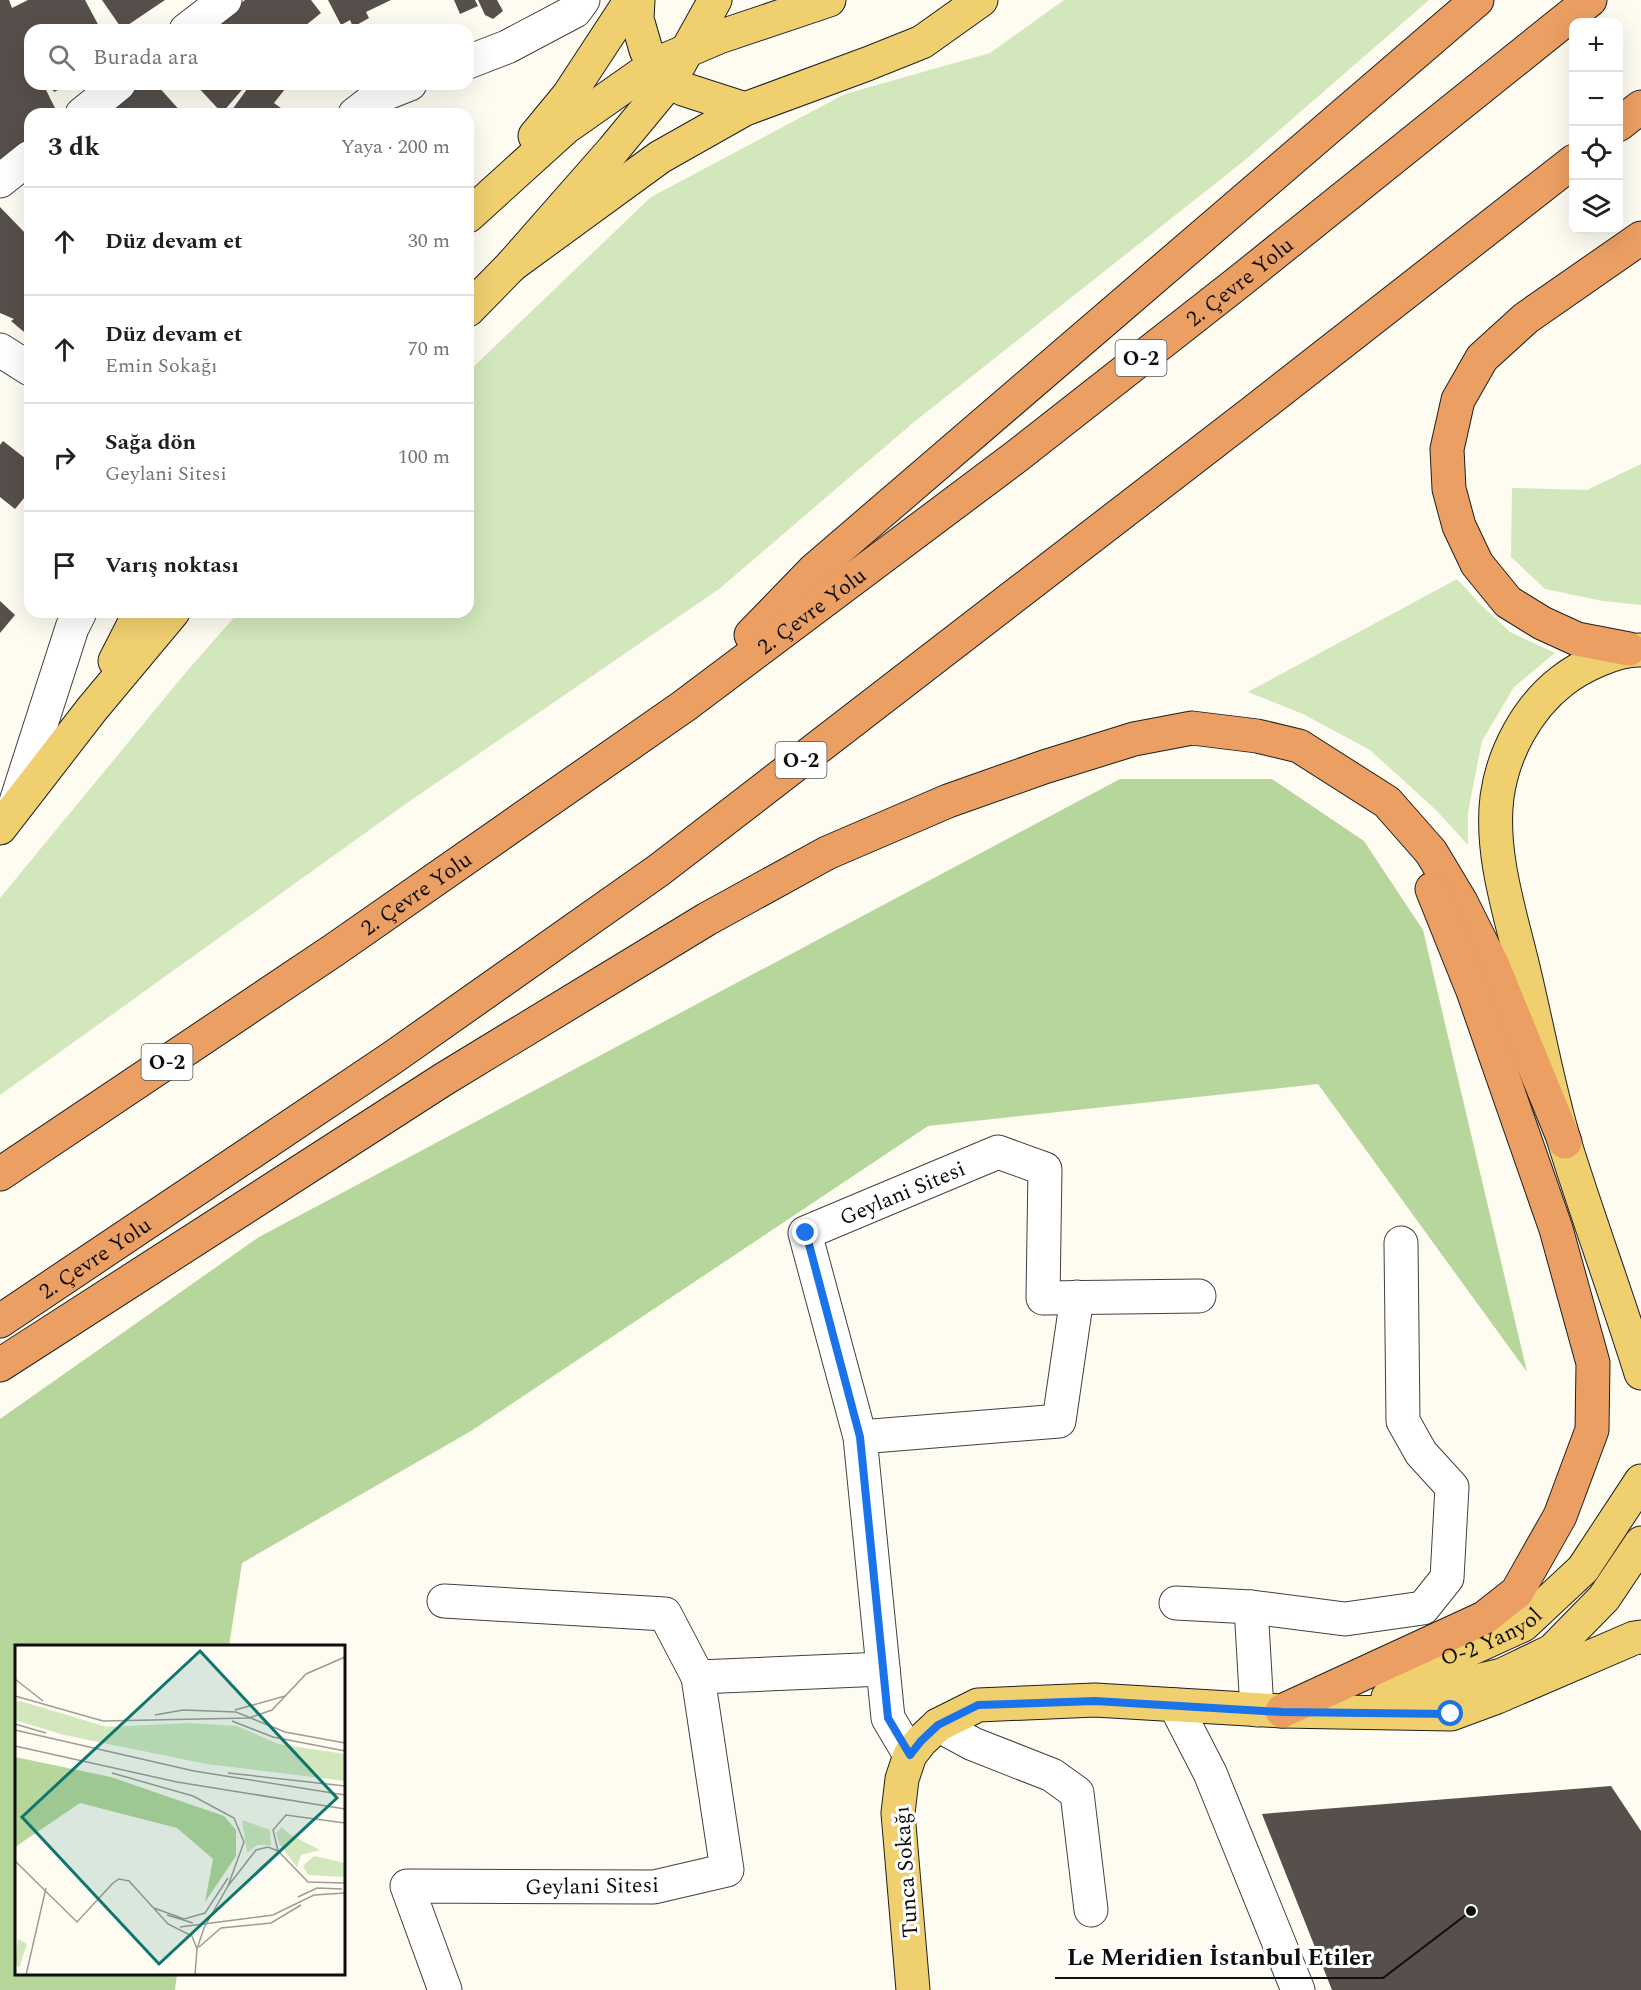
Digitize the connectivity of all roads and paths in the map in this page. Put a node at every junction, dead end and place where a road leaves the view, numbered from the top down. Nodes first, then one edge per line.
1 (225, 0) edge
2 (583, 0) edge
3 (631, 0) edge
4 (638, 0) edge
5 (715, 0) edge
6 (829, 0) edge
7 (981, 0) edge
8 (1477, 0) edge
9 (1590, 0) edge
10 (194, 24) edge
11 (689, 50) junction
12 (474, 60) edge
13 (663, 73) junction
14 (112, 90) edge
15 (395, 90) edge
16 (1641, 107) edge
17 (89, 108) edge
18 (363, 108) edge
19 (745, 109) junction
20 (1623, 121) edge
21 (24, 162) edge
22 (1569, 165) edge
23 (0, 181) edge
24 (474, 210) edge
25 (474, 210) edge
26 (1641, 238) edge
27 (512, 265) junction
28 (474, 304) edge
29 (0, 350) edge
30 (24, 365) edge
31 (77, 618) edge
32 (137, 618) edge
33 (168, 618) edge
34 (1635, 650) edge
35 (684, 706) junction
36 (92, 709) junction
37 (1334, 768) junction
38 (4, 813) edge
39 (334, 950) junction
40 (1565, 1142) junction
41 (0, 1152) edge
42 (0, 1174) edge
43 (1401, 1244) dead end
44 (1199, 1296) dead end
45 (1077, 1297) junction
46 (0, 1321) edge
47 (0, 1365) edge
48 (1641, 1373) edge
49 (860, 1437) junction
50 (1641, 1481) edge
51 (1641, 1544) edge
52 (444, 1601) dead end
53 (1176, 1603) dead end
54 (1251, 1606) junction
55 (1641, 1637) edge
56 (883, 1669) junction
57 (698, 1677) junction
58 (1175, 1705) junction
59 (1269, 1711) junction
60 (938, 1725) junction
61 (910, 1755) junction
62 (1091, 1910) dead end
63 (445, 1990) edge
64 (913, 1990) edge
65 (1298, 1990) edge

1 - 10 street
2 - 12 street
3 - 24 main road
4 - 13 main road
5 - 11 main road
6 - 11 main road
7 - 19 main road
8 - 35 highway
9 - 35 highway, 2. Çevre Yolu / O-2
11 - 13 main road
13 - 19 main road
13 - 25 main road
13 - 27 main road
14 - 17 street
15 - 18 street
16 - 20 highway
19 - 27 main road
21 - 23 street
22 - 46 highway, 2. Çevre Yolu / O-2
26 - 34 highway
27 - 28 main road
29 - 30 street
31 - 38 street
32 - 36 main road
33 - 36 main road
34 - 40 main road
35 - 39 highway, 2. Çevre Yolu / O-2
36 - 38 main road
37 - 40 highway
37 - 47 highway
37 - 59 highway
39 - 41 highway
39 - 42 highway, 2. Çevre Yolu / O-2
40 - 48 main road
43 - 54 street
44 - 45 street, Geylani Sitesi
45 - 49 street
45 - 49 street, Geylani Sitesi
49 - 56 street, Geylani Sitesi
50 - 59 main road, O-2 Yanyol
51 - 59 main road
52 - 57 street, Geylani Sitesi
53 - 54 street
54 - 59 street
55 - 59 main road
56 - 57 street
56 - 61 street, Geylani Sitesi
57 - 63 street, Geylani Sitesi
58 - 59 main road
58 - 60 main road
58 - 65 street
60 - 61 main road
60 - 62 street
61 - 64 main road, Tunca Sokağı

